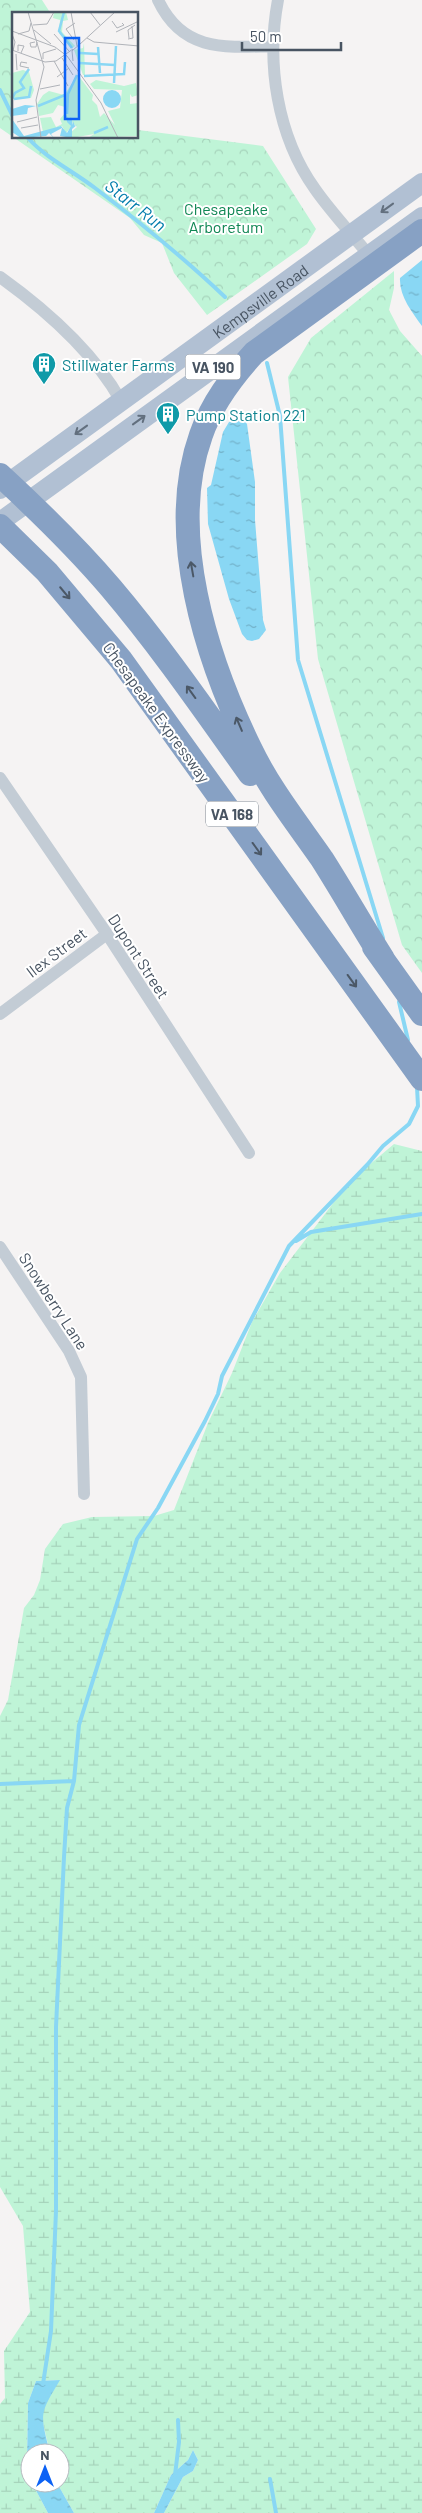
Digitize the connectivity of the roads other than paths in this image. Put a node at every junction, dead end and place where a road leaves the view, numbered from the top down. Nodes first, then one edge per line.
1 (158, 0) edge
2 (278, 0) edge
3 (272, 46) junction
4 (422, 183) edge
5 (422, 217) edge
6 (422, 231) edge
7 (351, 234) junction
8 (368, 254) junction
9 (0, 277) edge
10 (121, 401) junction
11 (0, 474) edge
12 (57, 479) junction
13 (0, 489) edge
14 (0, 522) edge
15 (0, 526) edge
16 (0, 778) edge
17 (107, 934) junction
18 (383, 959) junction
19 (0, 1014) edge
20 (422, 1014) edge
21 (422, 1079) edge
22 (249, 1154) dead end
23 (0, 1247) edge
24 (84, 1494) dead end

1 - 3 street
2 - 3 street
3 - 7 street
4 -> 7 main road, Kempsville Road / VA 190
5 - 8 main road, Kempsville Road / VA 190
18 -> 6 highway
7 - 8 street
7 - 10 main road, Kempsville Road / VA 190
12 -> 8 main road, Kempsville Road / VA 190
9 - 10 street
10 - 12 main road
10 -> 13 main road, Kempsville Road / VA 190
18 -> 11 highway, VA 168
12 - 14 main road, Kempsville Road / VA 190
15 -> 21 highway, Chesapeake Expressway / VA 168
16 - 17 street, Dupont Street
17 - 19 street, Ilex Street
17 - 22 street, Dupont Street
18 - 20 highway, VA 168
23 - 24 street, Snowberry Lane

